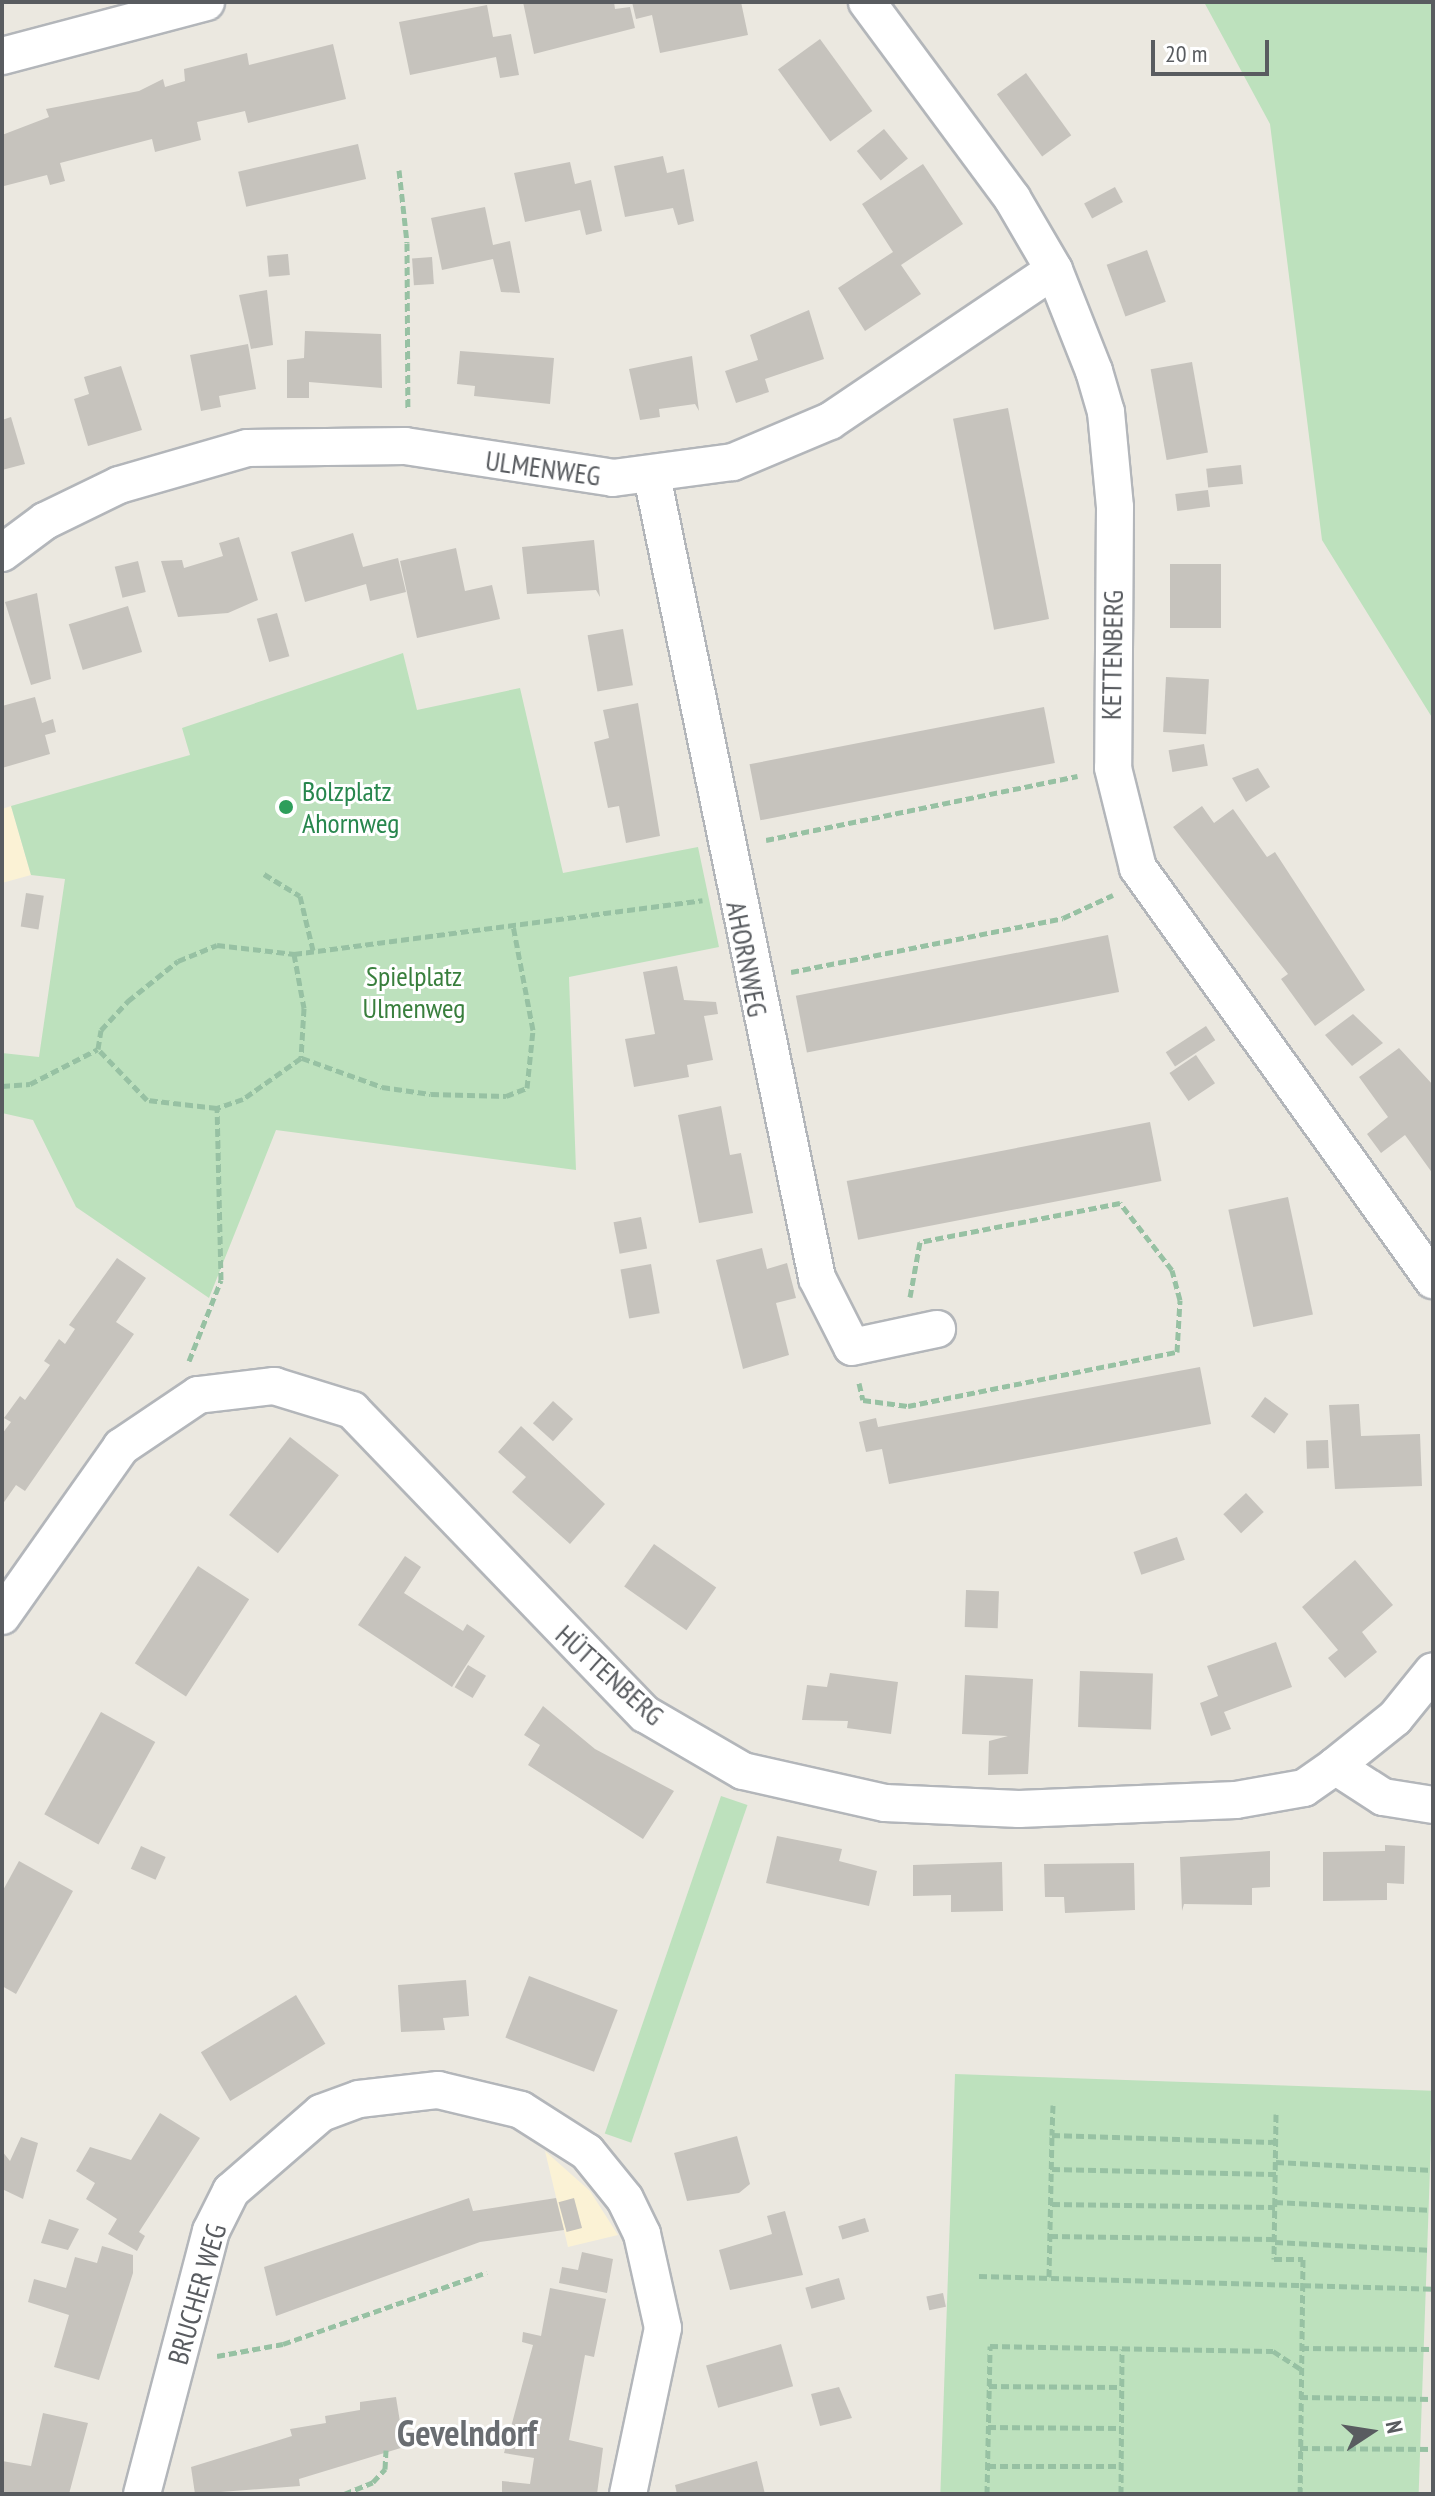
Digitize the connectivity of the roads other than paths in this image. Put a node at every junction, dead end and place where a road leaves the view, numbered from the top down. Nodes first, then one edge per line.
1 (206, 2) edge
2 (867, 2) edge
3 (2, 56) edge
4 (1054, 270) junction
5 (652, 476) junction
6 (2, 553) edge
7 (1433, 1280) edge
8 (920, 1333) road end
9 (2, 1616) edge
10 (1433, 1671) edge
11 (1335, 1766) junction
12 (1433, 1805) edge
13 (142, 2494) edge
14 (628, 2494) edge

1 - 3 street
2 - 4 street, KETTENBERG
4 - 5 street, ULMENWEG
4 - 7 street, KETTENBERG
5 - 6 street, ULMENWEG
5 - 8 street, AHORNWEG
9 - 11 street, HÜTTENBERG
10 - 11 street
11 - 12 street
13 - 14 street, BRUCHER WEG

